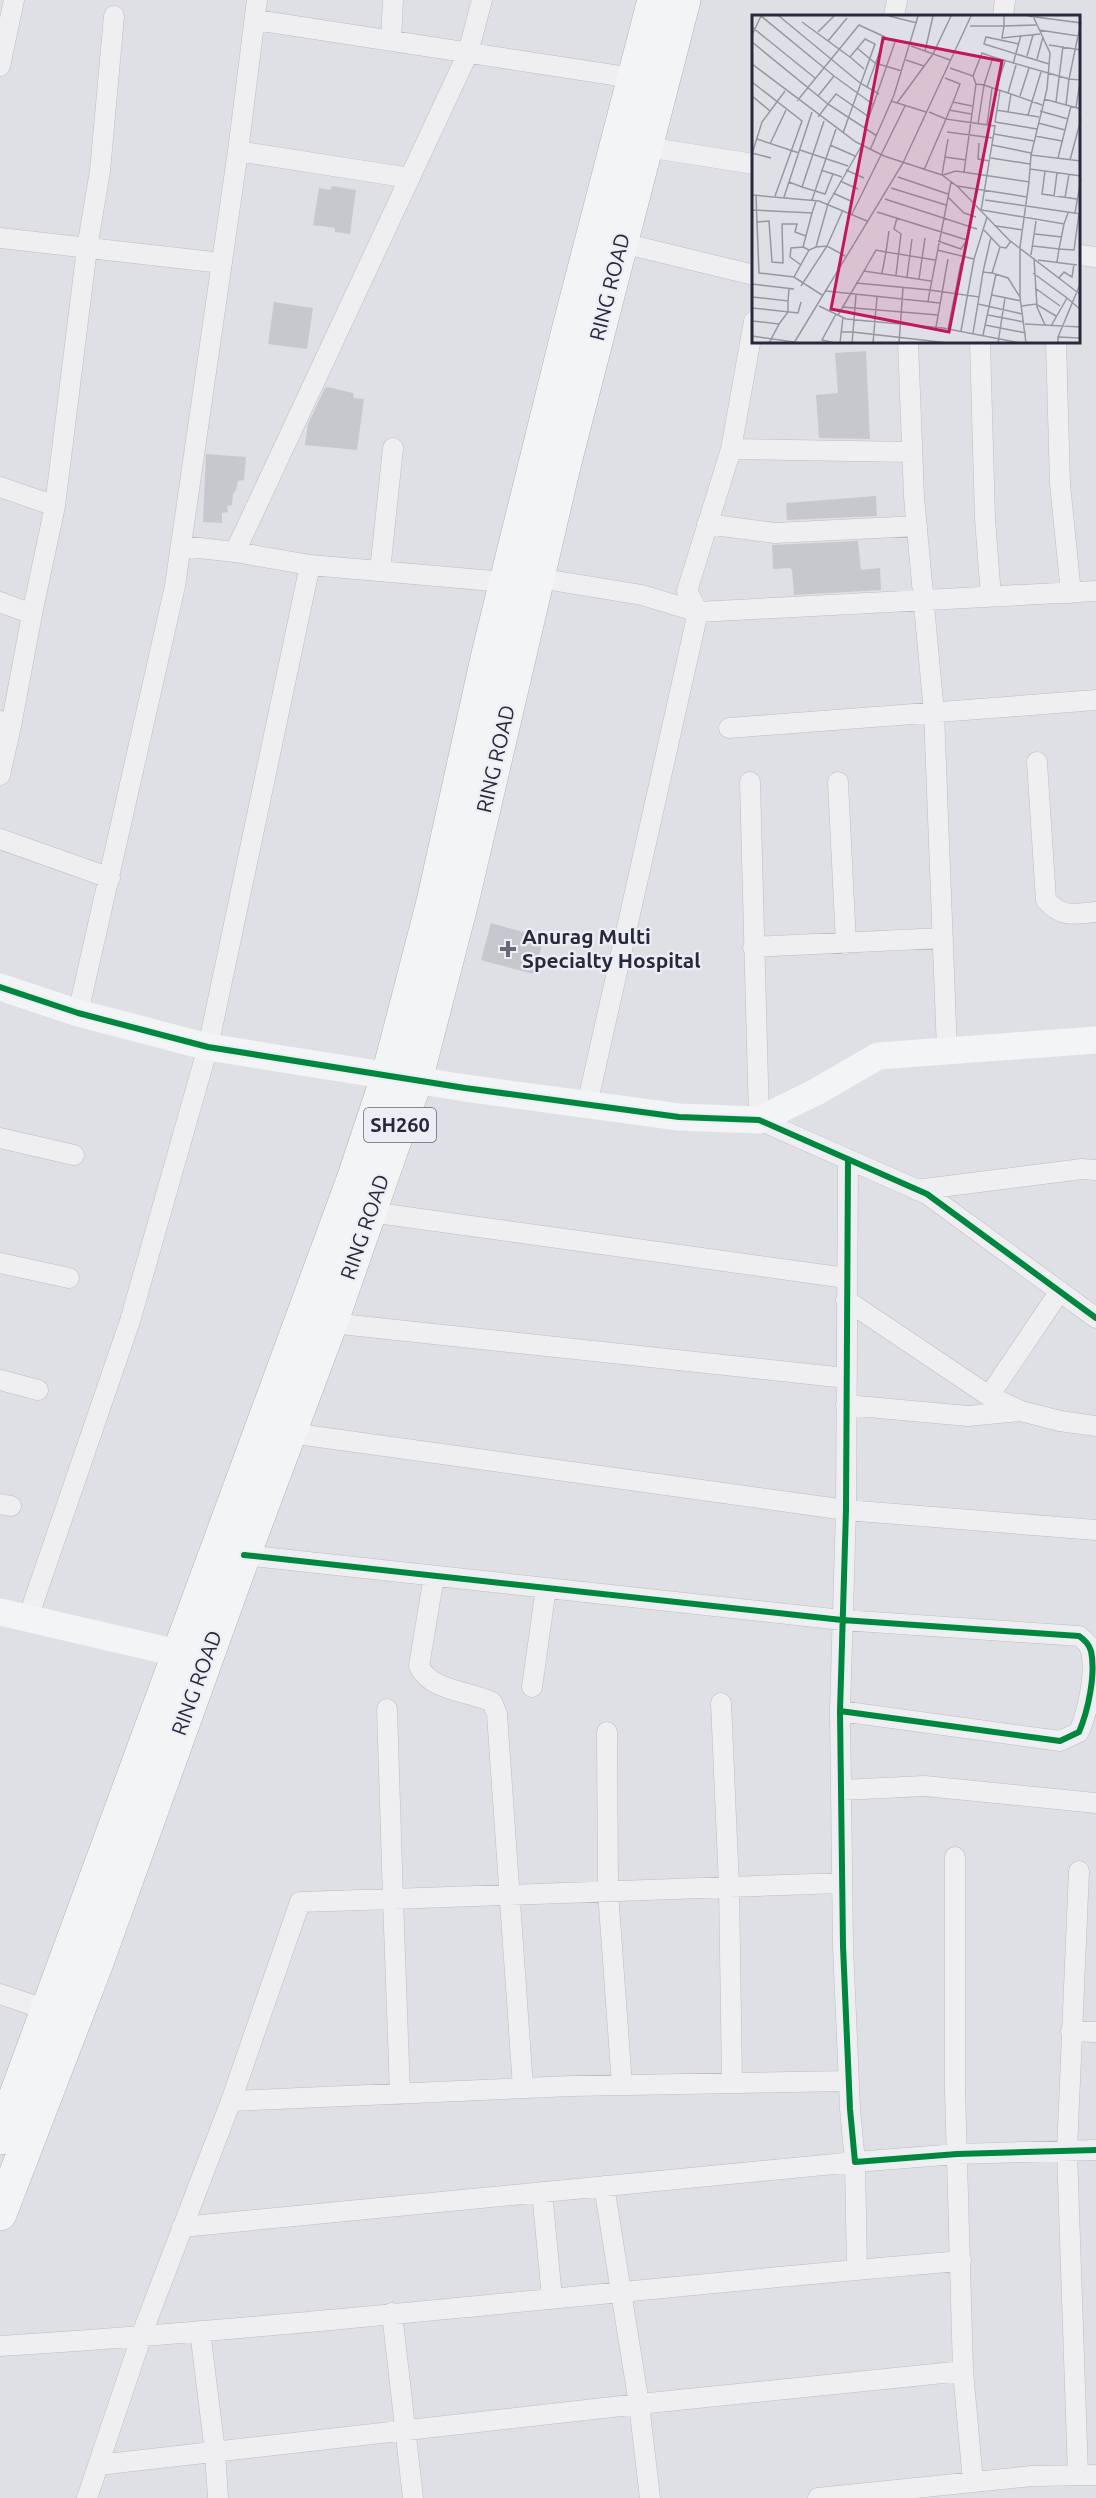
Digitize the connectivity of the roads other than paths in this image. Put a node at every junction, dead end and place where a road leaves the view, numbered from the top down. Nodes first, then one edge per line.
1 (14, 0) edge
2 (393, 0) edge
3 (482, 0) edge
4 (654, 0) edge
5 (684, 0) edge
6 (897, 0) edge
7 (1005, 0) edge
8 (256, 10) edge
9 (894, 15) edge
10 (1003, 15) edge
11 (114, 16) dead end
12 (391, 41) junction
13 (468, 53) junction
14 (0, 66) edge
15 (633, 78) junction
16 (646, 147) junction
17 (238, 151) junction
18 (752, 164) edge
19 (410, 178) junction
20 (0, 238) edge
21 (622, 243) junction
22 (87, 248) junction
23 (222, 262) junction
24 (752, 275) edge
25 (752, 332) edge
26 (908, 344) edge
27 (980, 344) edge
28 (1056, 344) edge
29 (393, 447) dead end
30 (730, 450) junction
31 (912, 452) junction
32 (0, 487) edge
33 (55, 506) junction
34 (707, 524) junction
35 (917, 526) junction
36 (181, 546) junction
37 (235, 552) junction
38 (310, 565) junction
39 (380, 571) junction
40 (538, 578) junction
41 (506, 582) junction
42 (1096, 591) edge
43 (1071, 593) junction
44 (991, 597) junction
45 (923, 600) junction
46 (0, 602) edge
47 (698, 612) junction
48 (32, 614) junction
49 (1096, 700) edge
50 (934, 712) junction
51 (6, 723) edge
52 (729, 728) dead end
53 (1037, 762) dead end
54 (0, 775) edge
55 (750, 782) dead end
56 (838, 782) dead end
57 (0, 839) edge
58 (110, 878) junction
59 (1096, 912) edge
60 (943, 938) junction
61 (846, 944) junction
62 (753, 947) junction
63 (0, 987) edge
64 (78, 1013) junction
65 (1096, 1040) edge
66 (208, 1047) junction
67 (947, 1051) junction
68 (402, 1078) junction
69 (587, 1105) junction
70 (759, 1120) junction
71 (0, 1138) edge
72 (74, 1155) dead end
73 (848, 1160) junction
74 (1096, 1170) edge
75 (916, 1190) junction
76 (370, 1212) junction
77 (0, 1263) edge
78 (69, 1278) dead end
79 (846, 1278) junction
80 (1060, 1292) junction
81 (846, 1300) junction
82 (1096, 1318) edge
83 (331, 1323) junction
84 (846, 1378) junction
85 (0, 1380) edge
86 (38, 1390) dead end
87 (989, 1396) junction
88 (846, 1405) junction
89 (1021, 1411) junction
90 (1096, 1426) edge
91 (290, 1433) junction
92 (846, 1510) junction
93 (1096, 1530) edge
94 (244, 1555) junction
95 (434, 1575) junction
96 (546, 1588) junction
97 (0, 1612) edge
98 (28, 1618) junction
99 (842, 1620) junction
100 (177, 1653) junction
101 (532, 1687) dead end
102 (721, 1703) dead end
103 (387, 1709) dead end
104 (840, 1711) junction
105 (607, 1732) dead end
106 (841, 1790) junction
107 (1096, 1803) edge
108 (955, 1857) dead end
109 (1078, 1871) dead end
110 (842, 1883) junction
111 (729, 1886) junction
112 (608, 1892) junction
113 (508, 1895) junction
114 (393, 1899) junction
115 (0, 1994) edge
116 (47, 2010) junction
117 (1071, 2031) junction
118 (1096, 2032) edge
119 (849, 2080) junction
120 (732, 2083) junction
121 (622, 2085) junction
122 (523, 2088) junction
123 (400, 2094) junction
124 (231, 2101) junction
125 (0, 2138) edge
126 (1096, 2150) edge
127 (1067, 2151) junction
128 (957, 2154) junction
129 (855, 2162) junction
130 (604, 2186) junction
131 (542, 2192) junction
132 (0, 2214) edge
133 (182, 2227) junction
134 (961, 2262) junction
135 (857, 2270) junction
136 (620, 2292) junction
137 (552, 2298) junction
138 (392, 2313) junction
139 (200, 2331) junction
140 (141, 2337) junction
141 (0, 2346) edge
142 (963, 2371) junction
143 (639, 2404) junction
144 (406, 2430) junction
145 (215, 2452) junction
146 (98, 2465) junction
147 (1087, 2475) edge
148 (973, 2482) junction
149 (887, 2495) edge
150 (87, 2498) edge
151 (218, 2498) edge
152 (413, 2498) edge
153 (650, 2498) edge
154 (818, 2498) edge

1 - 14 street
2 - 12 street
3 - 13 street
4 - 15 highway, RING ROAD / SH260
5 - 16 highway, RING ROAD / SH260
6 - 9 street
7 - 10 street
8 - 12 street
8 - 17 street
11 - 22 street
12 - 13 street
13 - 15 street
13 - 19 street
15 - 41 highway, RING ROAD / SH260
16 - 18 street
16 - 21 highway, RING ROAD / SH260
17 - 19 street
17 - 23 street
19 - 37 street
20 - 22 street
21 - 24 street
21 - 40 highway, RING ROAD / SH260
22 - 23 street
22 - 33 street
23 - 36 street
25 - 30 street
26 - 31 street
27 - 44 street
28 - 43 street
29 - 39 street
30 - 31 street
30 - 34 street
31 - 35 street
32 - 33 street
33 - 48 street
34 - 35 street
34 - 47 street
35 - 45 street
36 - 37 street
36 - 58 street
37 - 38 street
38 - 39 street
38 - 66 street
39 - 41 street
40 - 47 street
40 - 68 highway, RING ROAD / SH260
41 - 68 highway, RING ROAD / SH260
42 - 43 street
43 - 44 street
44 - 45 street
45 - 47 street
45 - 50 street
46 - 48 street
47 - 69 street
48 - 51 street
49 - 50 street
50 - 52 street
50 - 60 street
51 - 54 street
53 - 59 street
55 - 62 street
56 - 61 street
57 - 58 street
58 - 64 street
60 - 61 street
60 - 67 street
61 - 62 street
62 - 70 street
63 - 64 street
64 - 66 street
65 - 67 street
66 - 68 street
66 - 98 street
67 - 70 street
68 - 69 street
68 - 76 highway, RING ROAD / SH260
68 - 100 highway, RING ROAD / SH260
69 - 70 street
70 - 73 street
71 - 72 street
73 - 75 street
73 - 79 street
74 - 75 street
75 - 80 street
76 - 79 street
76 - 83 highway, RING ROAD / SH260
77 - 78 street
79 - 81 street
80 - 82 street
80 - 87 street
81 - 84 street
81 - 87 street
83 - 84 street
83 - 91 highway, RING ROAD / SH260
84 - 88 street
85 - 86 street
87 - 89 street
88 - 89 street
88 - 92 street
89 - 90 street
91 - 92 street
91 - 94 highway, RING ROAD / SH260
92 - 93 street
92 - 99 street
94 - 95 street
94 - 132 highway, RING ROAD / SH260
95 - 96 street
95 - 113 street
96 - 99 street
96 - 101 street
97 - 98 street
98 - 100 street
99 - 104 street
99 - 104 street
100 - 116 highway, RING ROAD / SH260
102 - 111 street
103 - 114 street
104 - 106 street
105 - 112 street
106 - 107 street
106 - 110 street
108 - 128 street
109 - 117 street
110 - 111 street
110 - 119 street
111 - 112 street
111 - 120 street
112 - 113 street
112 - 121 street
113 - 114 street
113 - 122 street
114 - 123 street
114 - 124 street
115 - 116 street
116 - 125 highway, RING ROAD / SH260
117 - 118 street
117 - 127 street
119 - 120 street
119 - 129 street
120 - 121 street
121 - 122 street
122 - 123 street
123 - 124 street
124 - 133 street
126 - 127 street
127 - 128 street
127 - 147 street
128 - 129 street
128 - 134 street
129 - 130 street
129 - 135 street
130 - 131 street
130 - 136 street
131 - 133 street
131 - 137 street
133 - 140 street
134 - 135 street
134 - 142 street
135 - 136 street
136 - 137 street
136 - 143 street
137 - 138 street
138 - 139 street
138 - 144 street
139 - 140 street
139 - 145 street
140 - 141 street
140 - 146 street
142 - 143 street
142 - 148 street
143 - 144 street
143 - 153 street
144 - 145 street
144 - 152 street
145 - 146 street
145 - 151 street
146 - 150 street
147 - 148 street
148 - 149 street
149 - 154 street

